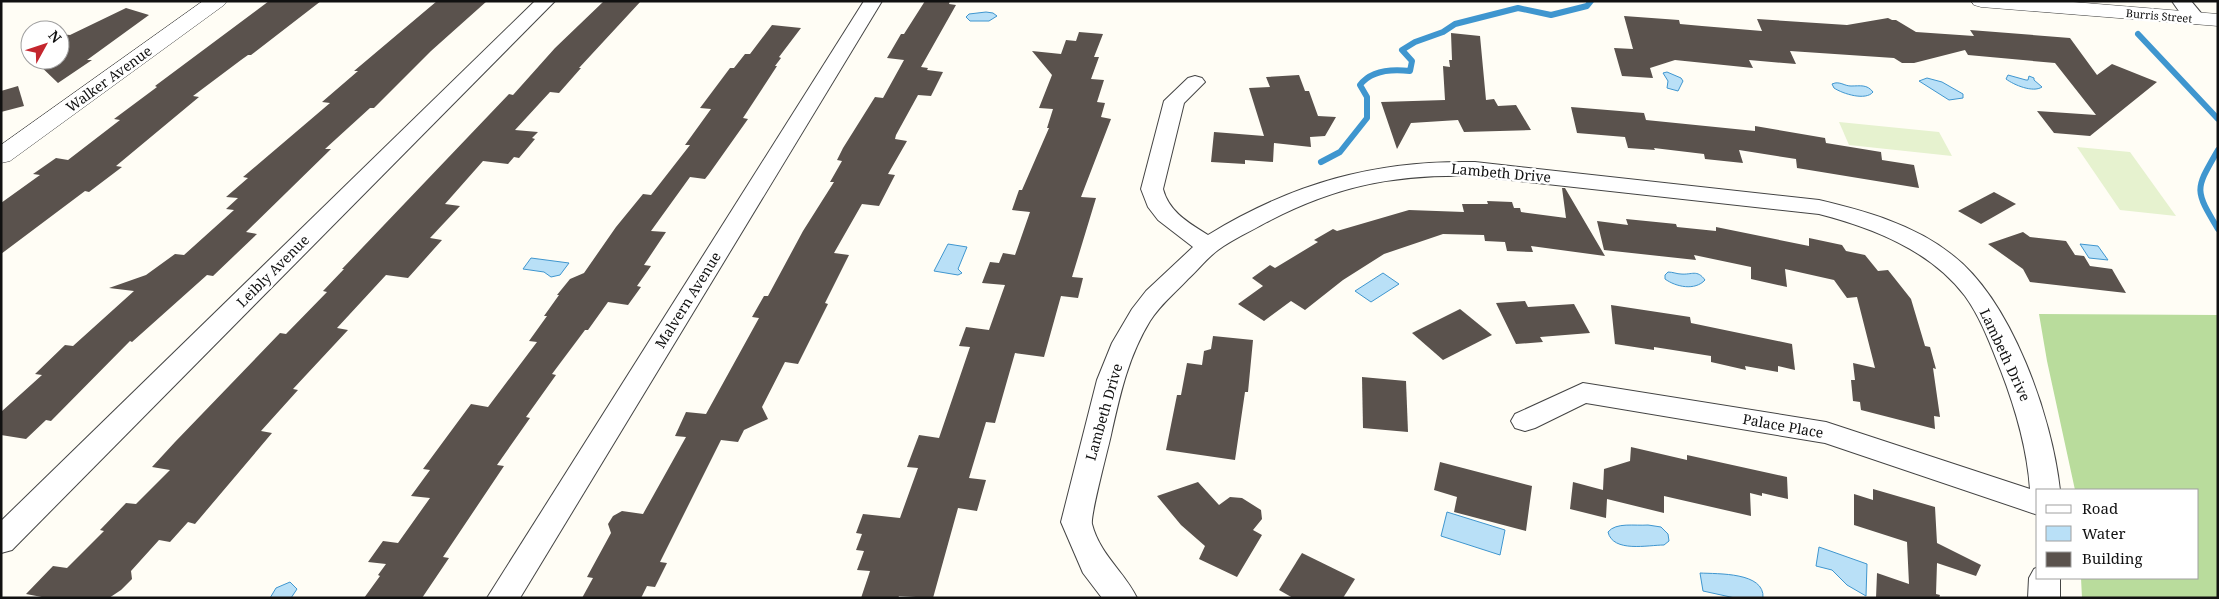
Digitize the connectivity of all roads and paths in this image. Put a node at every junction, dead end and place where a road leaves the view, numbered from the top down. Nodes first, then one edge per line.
1 (217, 1) edge
2 (546, 1) edge
3 (873, 1) edge
4 (1981, 1) edge
5 (2181, 1) edge
6 (2208, 20) edge
7 (2218, 41) edge
8 (1195, 82) dead end
9 (1, 156) edge
10 (1208, 246) junction
11 (1525, 421) dead end
12 (2045, 489) edge
13 (2036, 502) edge
14 (1, 541) edge
15 (2045, 579) edge
16 (503, 598) edge
17 (1121, 598) edge
18 (2044, 598) edge

1 - 9 street, Walker Avenue
2 - 14 street, Leibly Avenue
3 - 16 street, Malvern Avenue
4 - 6 street, Burris Street
5 - 6 street
6 - 7 street
8 - 10 street
10 - 12 street, Lambeth Drive
10 - 17 street, Lambeth Drive
11 - 13 street, Palace Place
15 - 18 street

